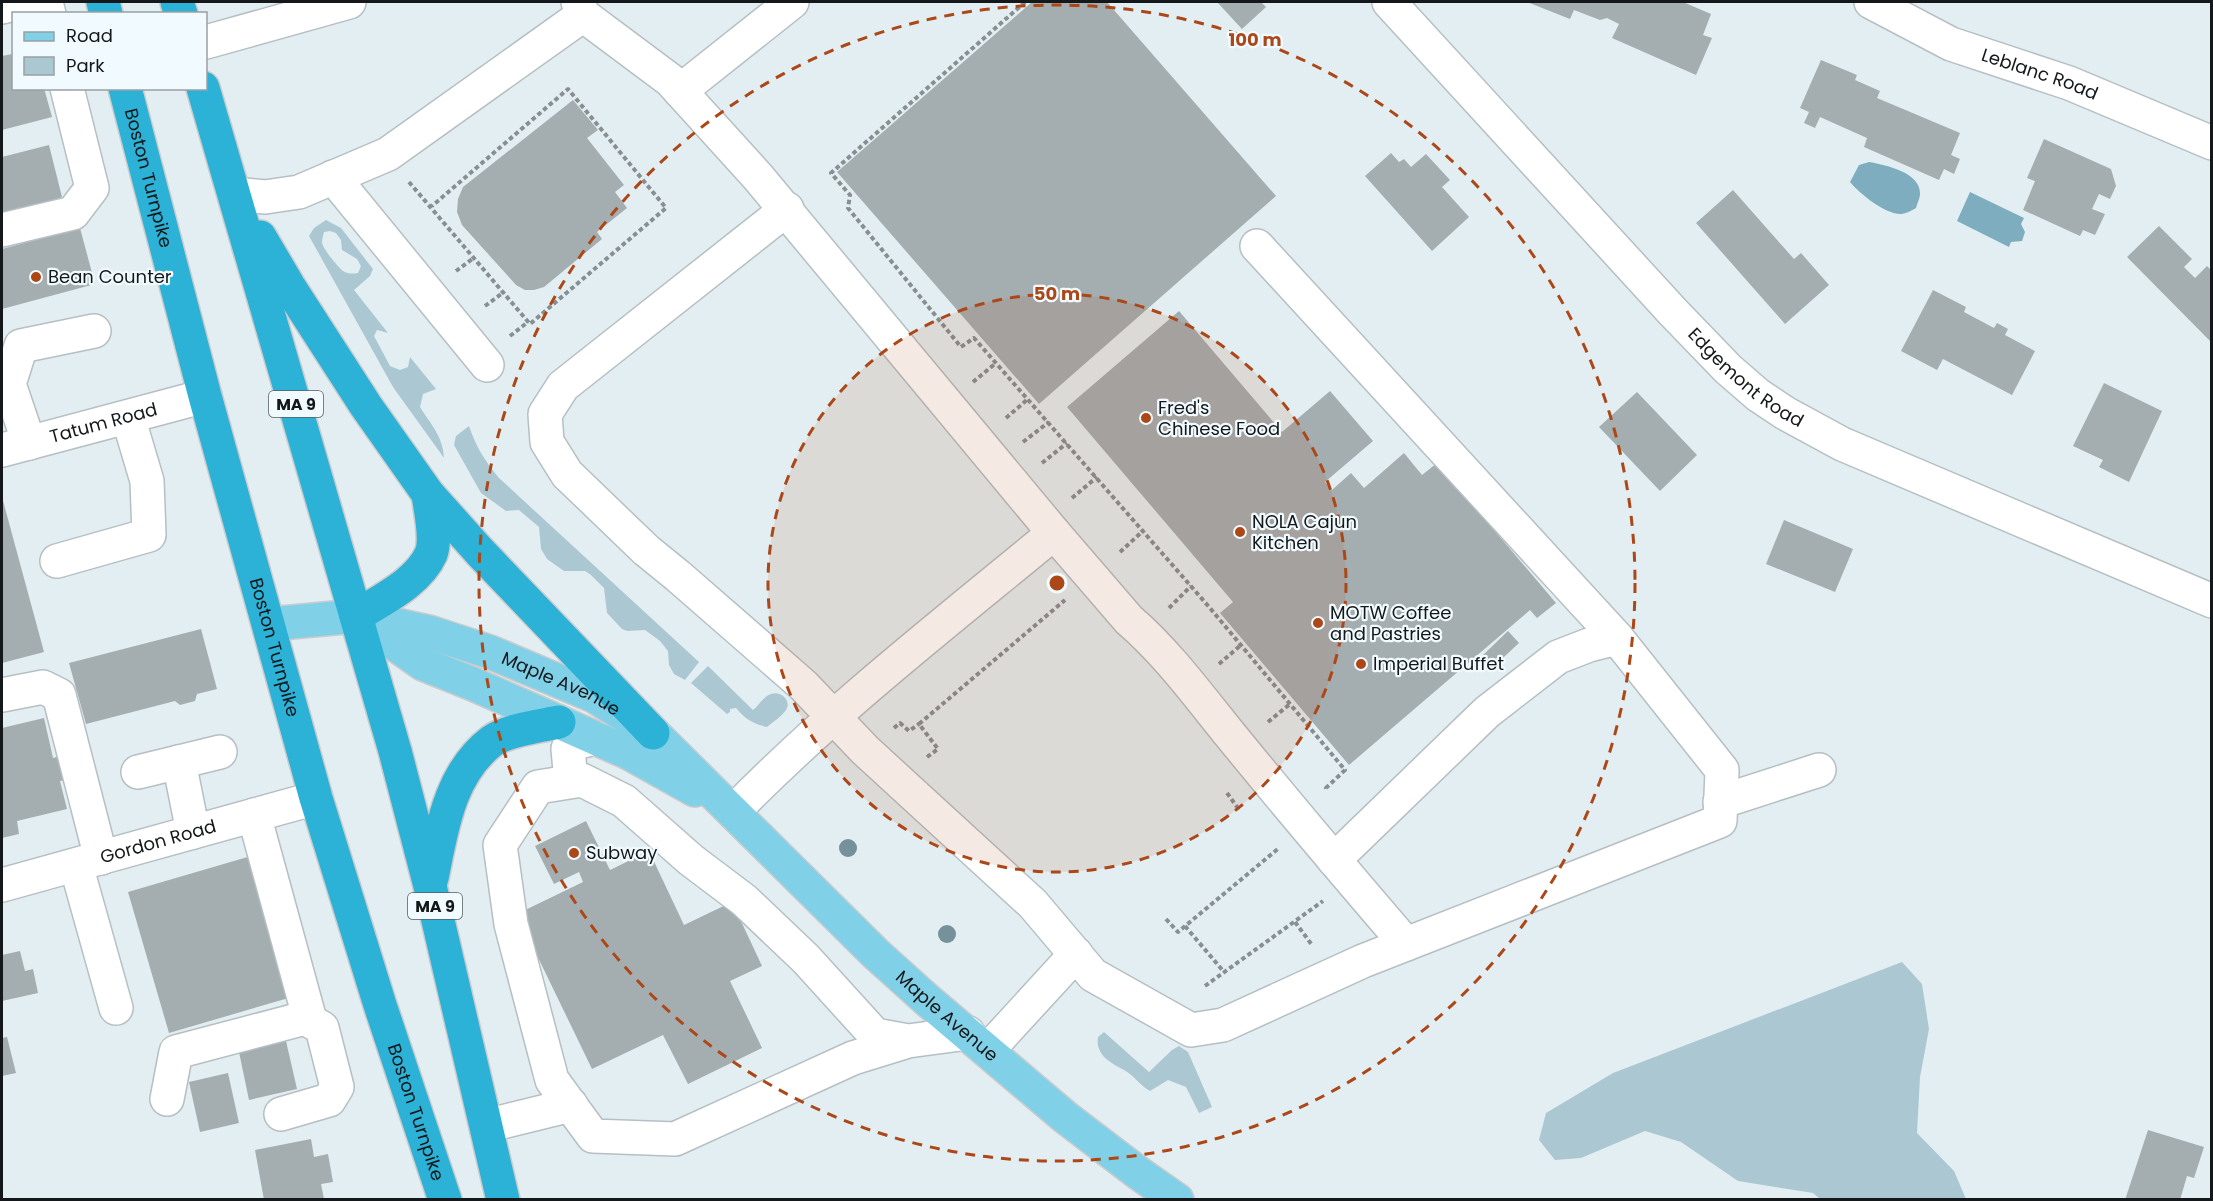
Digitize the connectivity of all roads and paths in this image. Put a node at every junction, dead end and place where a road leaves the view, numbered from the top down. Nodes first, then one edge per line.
1 (22, 2) edge
2 (349, 2) edge
3 (792, 2) edge
4 (1025, 2) edge
5 (1389, 2) edge
6 (1871, 2) edge
7 (2, 7) edge
8 (580, 8) edge
9 (207, 42) edge
10 (68, 90) edge
11 (127, 90) edge
12 (204, 90) edge
13 (680, 91) junction
14 (2211, 143) edge
15 (333, 177) junction
16 (235, 194) junction
17 (432, 206) joint
18 (787, 209) junction
19 (2, 230) edge
20 (1257, 246) dead end
21 (94, 331) dead end
22 (486, 365) dead end
23 (205, 396) junction
24 (128, 417) junction
25 (1049, 422) junction
26 (1067, 443) junction
27 (15, 447) edge
28 (1017, 447) dead end
29 (1035, 469) dead end
30 (1097, 477) junction
31 (428, 494) junction
32 (1067, 502) dead end
33 (1143, 531) junction
34 (1054, 533) junction
35 (1115, 557) dead end
36 (57, 561) dead end
37 (1191, 586) junction
38 (1066, 599) dead end
39 (2211, 601) edge
40 (1165, 613) dead end
41 (356, 616) junction
42 (270, 624) junction
43 (1617, 638) junction
44 (1241, 645) junction
45 (1212, 671) dead end
46 (2, 695) edge
47 (1290, 704) junction
48 (833, 717) junction
49 (559, 723) junction
50 (919, 724) junction
51 (1260, 728) dead end
52 (653, 733) junction
53 (888, 733) dead end
54 (595, 738) junction
55 (220, 752) dead end
56 (922, 761) dead end
57 (179, 762) junction
58 (1819, 770) dead end
59 (138, 772) dead end
60 (571, 781) junction
61 (316, 798) junction
62 (1720, 802) junction
63 (734, 811) junction
64 (254, 815) junction
65 (193, 832) junction
66 (1362, 833) junction
67 (1282, 846) dead end
68 (1334, 860) junction
69 (88, 861) junction
70 (2, 885) edge
71 (430, 886) junction
72 (1324, 901) dead end
73 (1166, 919) dead end
74 (1185, 926) junction
75 (1406, 944) junction
76 (1076, 954) junction
77 (1224, 972) junction
78 (1205, 986) dead end
79 (116, 1008) dead end
80 (310, 1020) junction
81 (908, 1041) junction
82 (978, 1041) junction
83 (167, 1099) dead end
84 (571, 1105) junction
85 (281, 1114) dead end
86 (486, 1126) junction
87 (445, 1200) edge
88 (504, 1200) edge
89 (1177, 1200) edge

1 - 7 street
2 - 9 street
3 - 13 street
4 - 25 path
5 - 39 street, Edgemont Road
6 - 14 street, Leblanc Road
8 - 13 street
8 - 15 street
10 - 19 street
11 - 23 highway, Boston Turnpike
12 - 16 highway, MA 9
13 - 18 street
15 - 16 street
15 - 22 street
16 - 31 highway
16 - 41 highway, MA 9
17 - 17 path
18 - 34 street
18 - 48 street
20 - 43 street
21 - 27 street
23 - 24 street, Tatum Road
23 - 42 highway, Boston Turnpike
24 - 27 street, Tatum Road
24 - 36 street
25 - 26 path
25 - 28 path
26 - 29 path
26 - 30 path
30 - 32 path
30 - 33 path
31 - 41 highway
31 - 52 highway
33 - 35 path
33 - 37 path
34 - 48 street
34 - 68 street
37 - 40 path
37 - 44 path
38 - 50 path
41 - 42 main road, Maple Avenue
41 - 49 main road, Maple Avenue
41 - 52 main road, Maple Avenue
41 - 71 highway, MA 9
42 - 61 highway, Boston Turnpike
43 - 62 street
43 - 66 street
44 - 45 path
44 - 47 path
46 - 69 street
47 - 51 path
47 - 66 path
48 - 63 street
48 - 76 street
49 - 54 main road, Maple Avenue
49 - 71 highway
50 - 53 path
50 - 56 path
52 - 63 main road, Maple Avenue
54 - 60 street
54 - 63 main road, Maple Avenue
55 - 57 street
57 - 59 street
57 - 65 street
58 - 62 street
60 - 81 street
60 - 84 street
61 - 64 street, Gordon Road
61 - 87 highway, Boston Turnpike
62 - 75 street
63 - 82 main road, Maple Avenue
64 - 65 street, Gordon Road
64 - 80 street
65 - 69 street, Gordon Road
66 - 68 street
67 - 74 path
68 - 75 street
69 - 70 street, Gordon Road
69 - 79 street
71 - 86 highway, MA 9
72 - 77 path
73 - 74 path
74 - 77 path
75 - 76 street
76 - 82 street
77 - 78 path
80 - 83 street
80 - 85 street
81 - 82 street
81 - 84 street
82 - 89 main road, Maple Avenue
84 - 86 street
86 - 88 highway, MA 9

